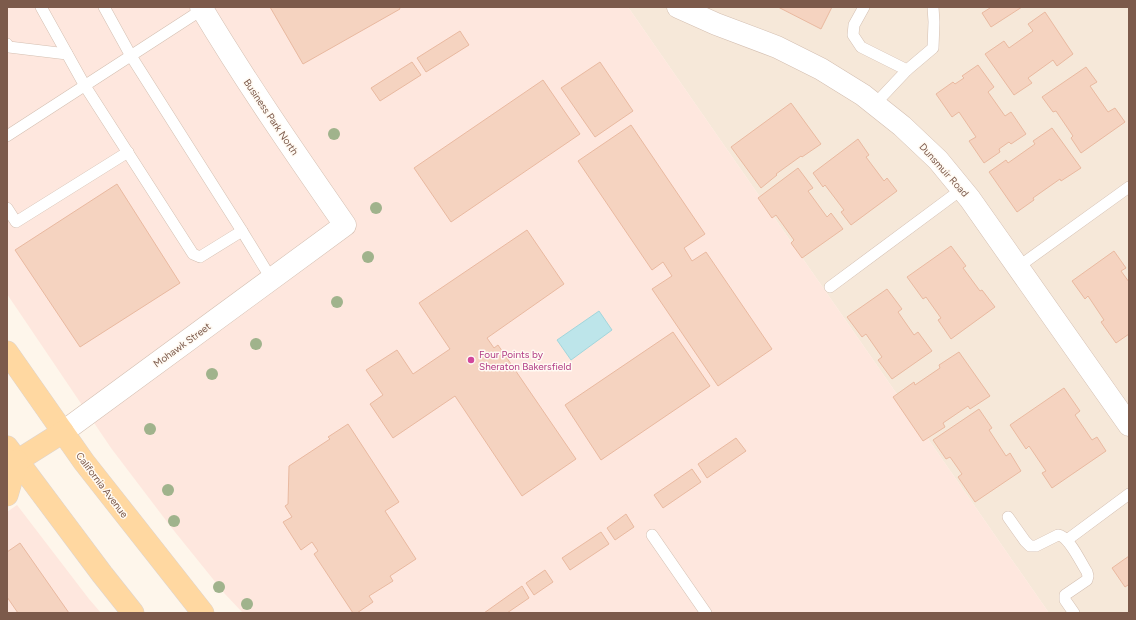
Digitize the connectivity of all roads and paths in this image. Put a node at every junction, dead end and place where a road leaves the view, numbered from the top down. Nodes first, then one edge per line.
1 (41, 7) edge
2 (104, 7) edge
3 (678, 7) edge
4 (864, 7) edge
5 (933, 7) edge
6 (202, 8) edge
7 (7, 44) edge
8 (67, 54) junction
9 (131, 56) junction
10 (907, 70) junction
11 (85, 86) junction
12 (875, 104) junction
13 (7, 136) edge
14 (128, 152) junction
15 (1129, 187) edge
16 (962, 189) junction
17 (7, 208) edge
18 (345, 225) joint
19 (242, 231) junction
20 (1018, 267) junction
21 (272, 280) junction
22 (830, 287) dead end
23 (7, 352) edge
24 (1129, 426) edge
25 (63, 432) junction
26 (10, 456) edge
27 (1129, 494) edge
28 (7, 495) edge
29 (1008, 517) dead end
30 (652, 535) dead end
31 (1067, 540) junction
32 (133, 613) edge
33 (203, 613) edge
34 (706, 613) edge
35 (1074, 613) edge

1 - 8 lane
2 - 9 lane
3 - 12 street, Dunsmuir Road
4 - 10 lane
5 - 10 lane
6 - 9 lane
6 - 18 street, Business Park North
7 - 8 lane
8 - 11 lane
9 - 11 lane
9 - 19 lane
10 - 12 lane
11 - 13 lane
11 - 14 lane
12 - 16 street, Dunsmuir Road
14 - 17 lane
14 - 19 lane
15 - 20 lane
16 - 20 street, Dunsmuir Road
16 - 22 lane
18 - 21 street, Mohawk Street
19 - 21 lane
20 - 24 street, Dunsmuir Road
21 - 25 street, Mohawk Street
23 - 25 main road, California Avenue
25 - 26 main road, Mohawk Street
25 - 33 main road, California Avenue
26 - 28 main road
26 - 32 main road
27 - 31 lane
29 - 31 lane
30 - 34 lane
31 - 35 lane

